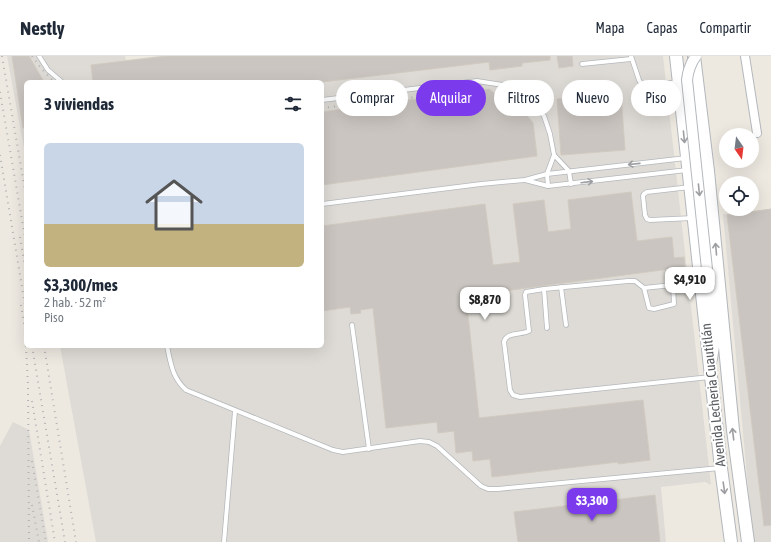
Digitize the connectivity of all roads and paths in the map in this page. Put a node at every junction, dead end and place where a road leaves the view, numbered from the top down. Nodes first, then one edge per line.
1 (39, 56) edge
2 (676, 56) edge
3 (695, 56) edge
4 (745, 56) edge
5 (631, 57) edge
6 (582, 64) dead end
7 (60, 80) edge
8 (638, 80) edge
9 (678, 80) edge
10 (324, 100) edge
11 (681, 107) edge
12 (756, 128) edge
13 (554, 155) junction
14 (688, 164) junction
15 (569, 171) junction
16 (547, 174) junction
17 (525, 180) junction
18 (572, 184) junction
19 (548, 186) junction
20 (690, 187) junction
21 (324, 204) edge
22 (693, 218) junction
23 (673, 285) junction
24 (705, 285) junction
25 (561, 288) junction
26 (644, 288) junction
27 (544, 289) junction
28 (352, 324) dead end
29 (566, 325) dead end
30 (547, 328) dead end
31 (168, 348) edge
32 (711, 377) junction
33 (235, 411) junction
34 (369, 449) junction
35 (721, 468) junction
36 (224, 542) edge
37 (731, 542) edge
38 (748, 542) edge

1 - 7 lane
2 - 9 main road, Avenida Lecheria Cuautitlán
3 -> 24 street, bridge
38 -> 3 main road, Avenida Lecheria Cuautitlán
4 - 12 street
5 - 6 lane
5 - 8 lane
10 - 13 lane
11 -> 14 main road, Avenida Lecheria Cuautitlán
13 - 15 lane
13 - 16 lane
14 -> 15 lane
18 -> 14 lane
14 - 20 main road, Avenida Lecheria Cuautitlán
15 - 16 lane
15 - 18 lane
16 - 17 lane
16 - 19 lane
17 - 19 lane
17 - 21 lane
18 - 19 lane
20 - 22 main road, Avenida Lecheria Cuautitlán
20 - 22 lane
22 - 24 main road, Avenida Lecheria Cuautitlán
23 - 24 lane
23 - 26 lane
23 - 26 lane
24 - 32 main road, Avenida Lecheria Cuautitlán
25 - 26 lane
25 - 27 lane
25 - 29 lane
27 - 30 lane
27 - 32 lane
28 - 34 lane
31 - 33 lane
32 - 35 main road, Avenida Lecheria Cuautitlán
33 - 34 lane
33 - 36 lane
34 - 35 lane
35 -> 37 main road, Avenida Lecheria Cuautitlán

